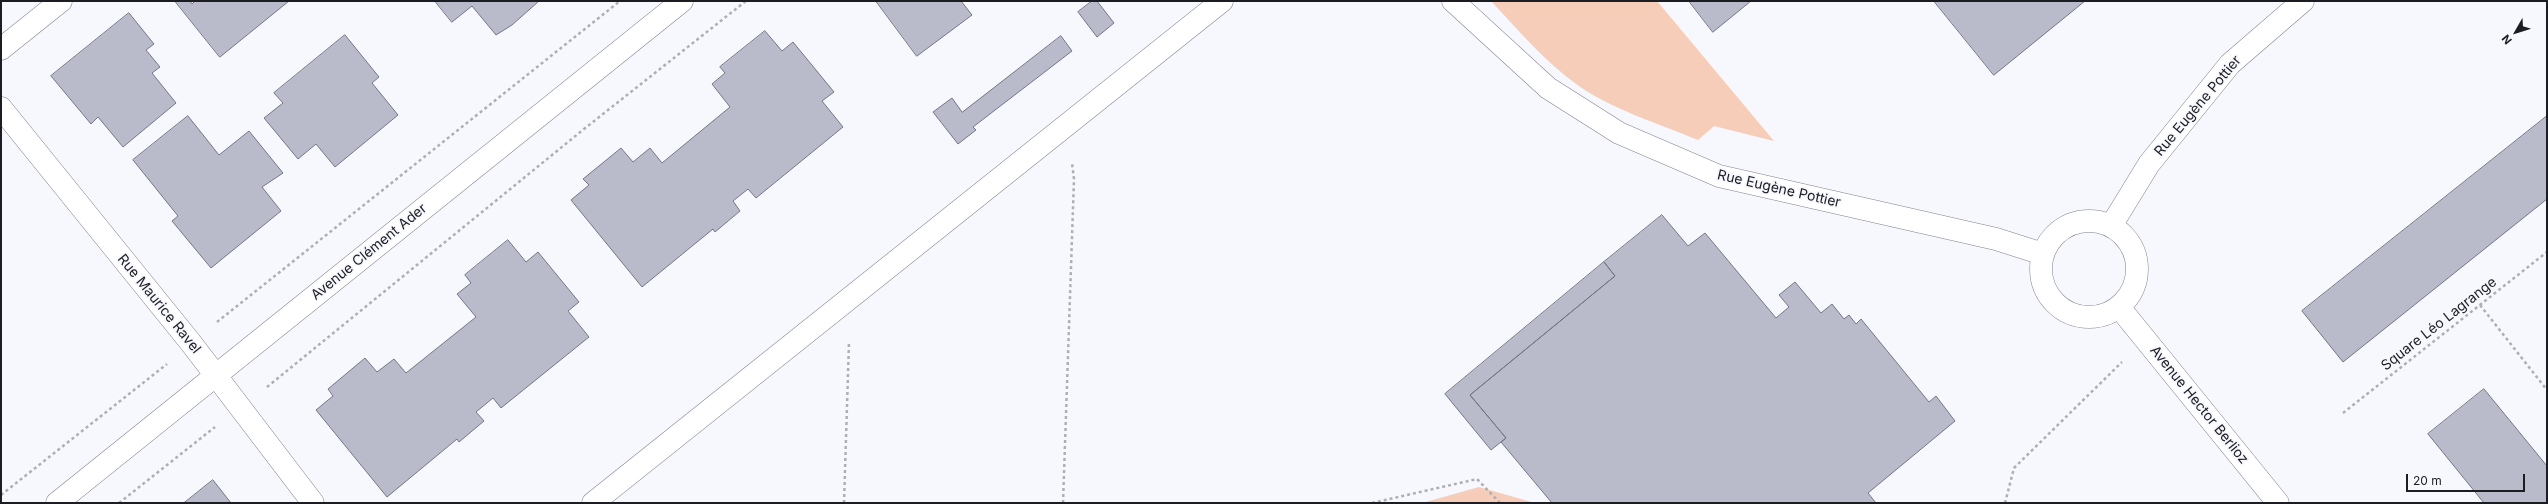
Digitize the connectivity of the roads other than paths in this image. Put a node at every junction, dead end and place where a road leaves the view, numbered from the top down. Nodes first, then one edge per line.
1 (61, 1) edge
2 (682, 1) edge
3 (1222, 1) edge
4 (1453, 1) edge
5 (1466, 1) edge
6 (2303, 1) edge
7 (1481, 27) junction
8 (1, 49) edge
9 (1, 108) edge
10 (2111, 226) junction
11 (2043, 254) junction
12 (2119, 307) junction
13 (216, 375) junction
14 (57, 503) edge
15 (313, 503) edge
16 (593, 503) edge
17 (2278, 503) edge

1 - 8 street
2 - 13 street, Avenue Clément Ader
3 - 16 street
4 - 7 street, Rue Eugène Pottier
5 - 7 street, Rue Eugène Pottier
6 - 10 street, Rue Eugène Pottier
7 - 11 street, Rue Eugène Pottier
9 - 13 street, Rue Maurice Ravel
10 - 11 street
10 - 12 street
11 - 12 street
12 - 17 street, Avenue Hector Berlioz
13 - 14 street, Avenue Clément Ader
13 - 15 street, Rue Maurice Ravel

